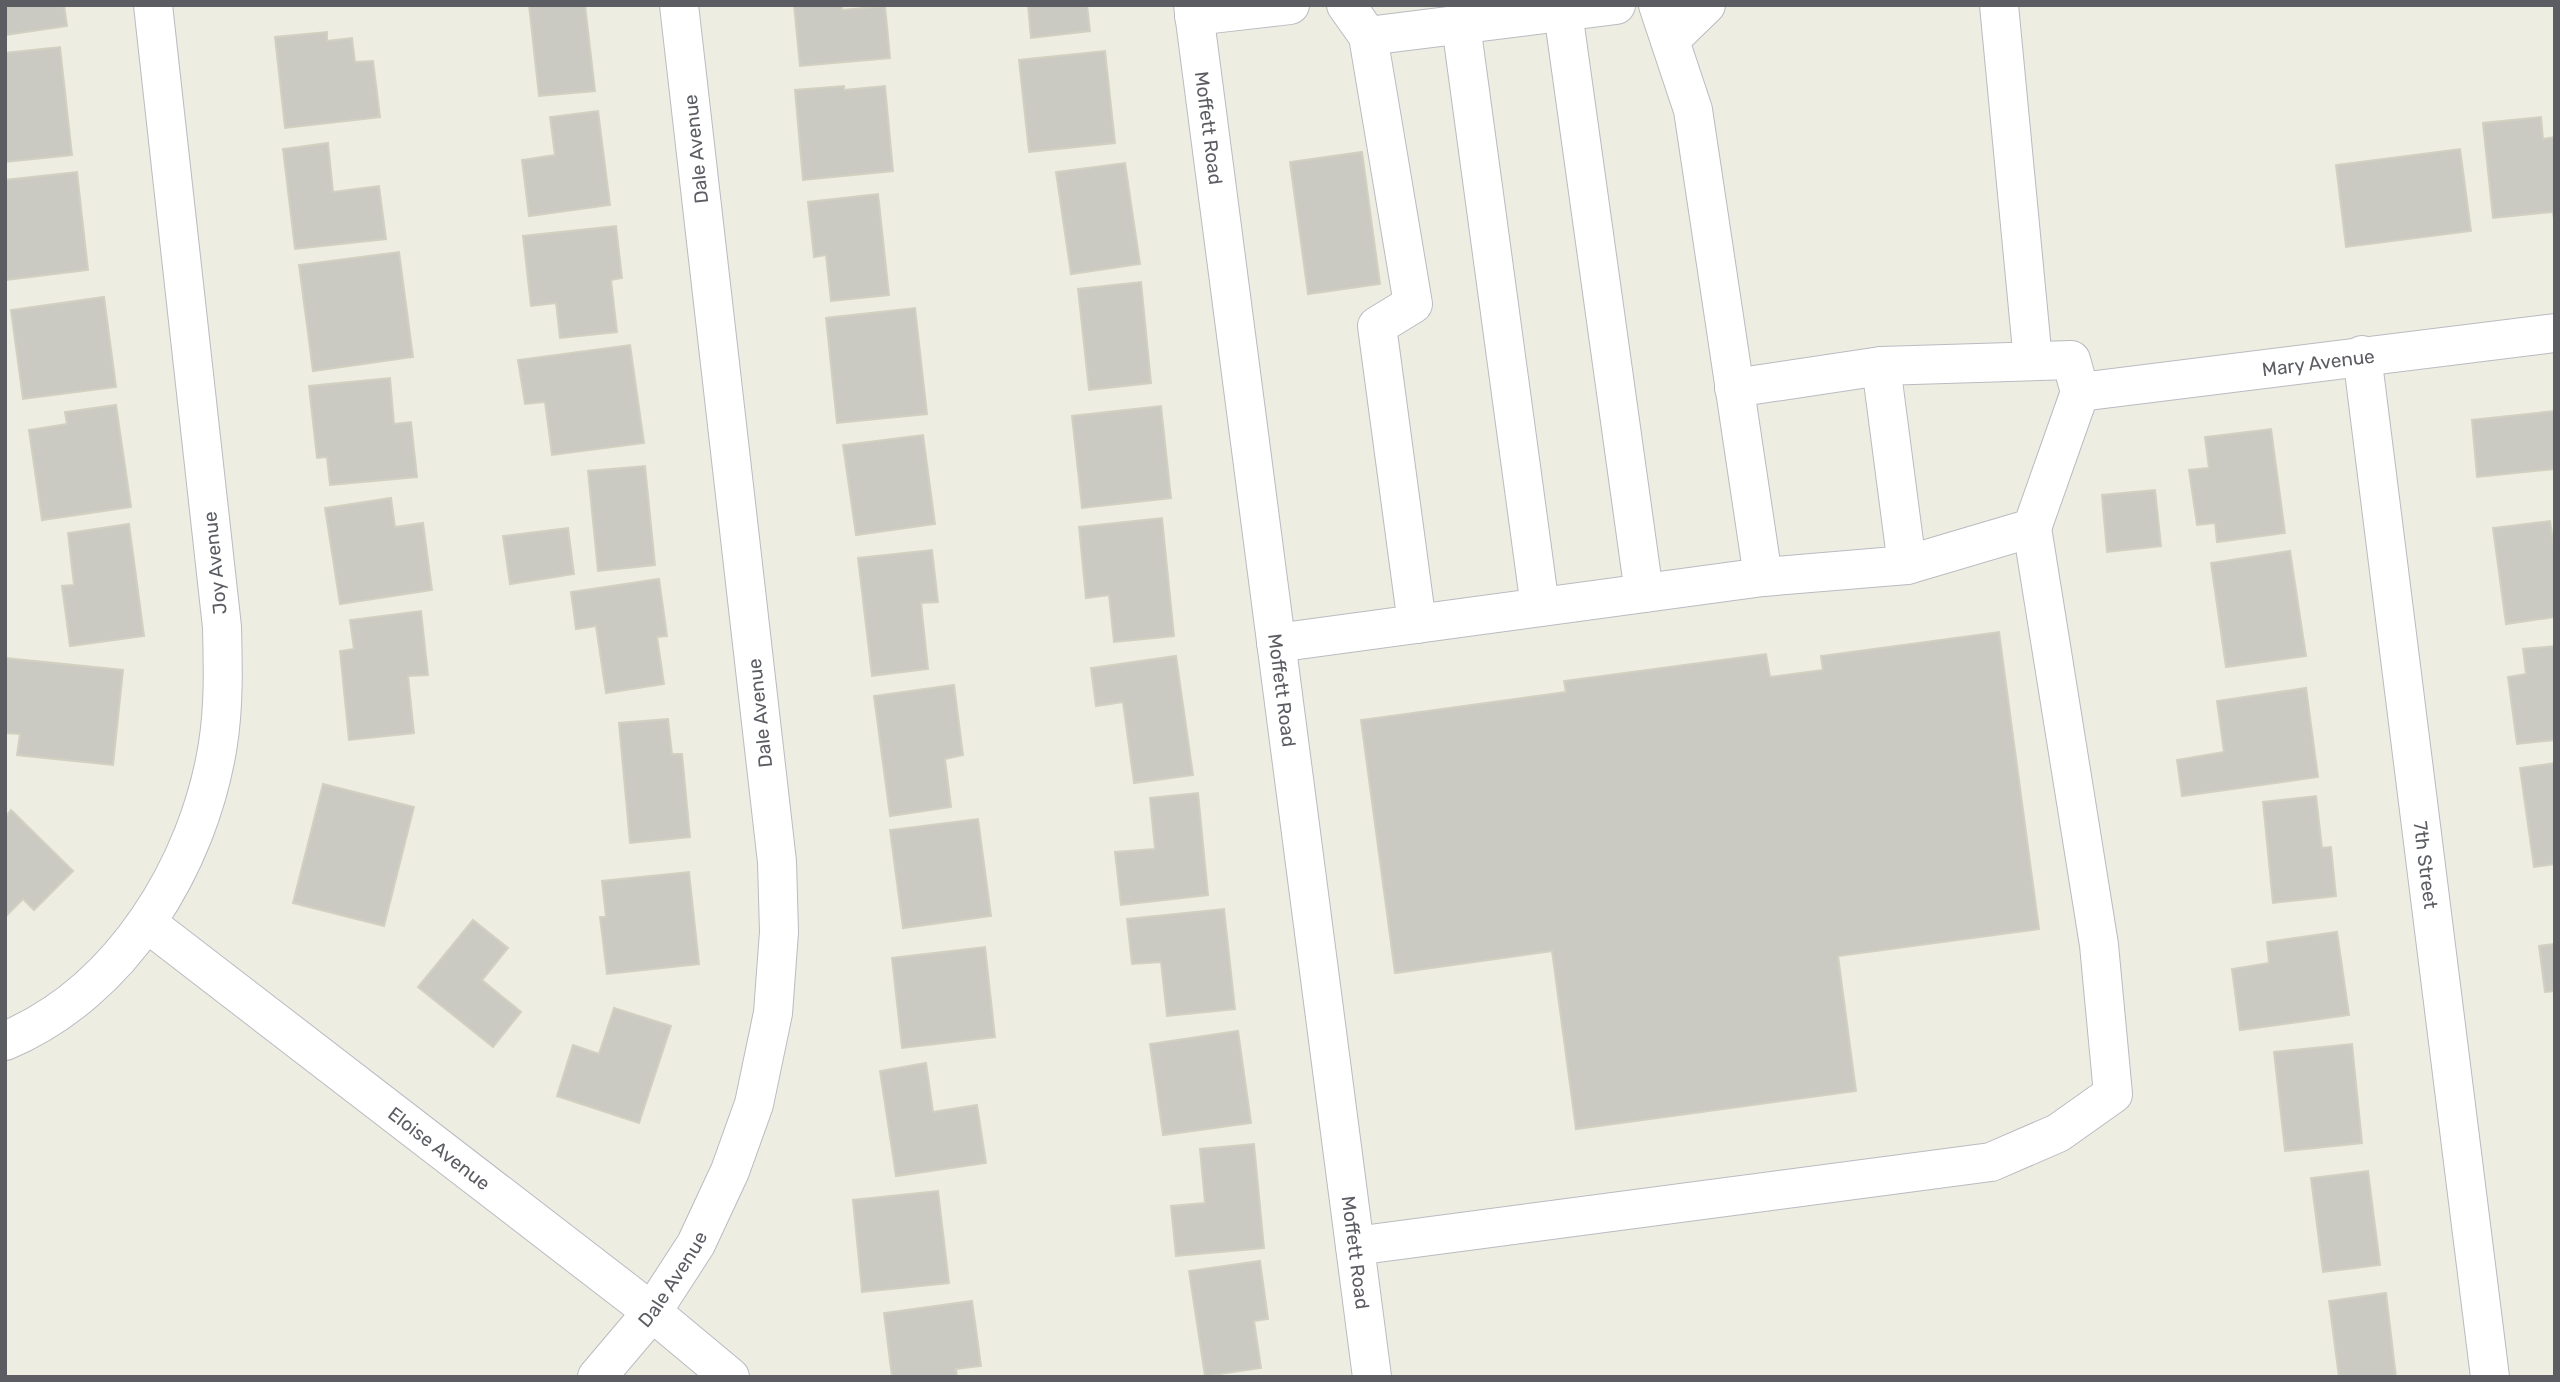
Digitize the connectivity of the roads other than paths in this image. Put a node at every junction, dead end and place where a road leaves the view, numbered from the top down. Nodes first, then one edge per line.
1 (153, 5) edge
2 (679, 5) edge
3 (1290, 5) edge
4 (1346, 5) edge
5 (1616, 5) edge
6 (1706, 5) edge
7 (2000, 5) edge
8 (1193, 10) edge
9 (1563, 12) junction
10 (1664, 22) edge
11 (1461, 25) junction
12 (1368, 36) junction
13 (2555, 332) edge
14 (2361, 355) junction
15 (2033, 361) junction
16 (1881, 366) junction
17 (1734, 388) junction
18 (2080, 392) junction
19 (2032, 528) junction
20 (1907, 565) junction
21 (1763, 577) junction
22 (1644, 593) junction
23 (1540, 607) junction
24 (1417, 624) junction
25 (1276, 643) junction
26 (147, 923) junction
27 (5, 1041) edge
28 (1355, 1246) junction
29 (652, 1312) junction
30 (597, 1377) edge
31 (730, 1377) edge
32 (1372, 1377) edge
33 (2490, 1377) edge

1 - 26 street, Joy Avenue
2 - 29 street, Dale Avenue
3 - 8 street
4 - 12 street
5 - 9 street
6 - 10 street
7 - 15 street
8 - 25 street, Moffett Road
9 - 11 street
9 - 22 street
10 - 17 street
11 - 12 street
11 - 23 street
12 - 24 street
13 - 14 street, Mary Avenue
14 - 18 street, Mary Avenue
14 - 33 street, 7th Street
15 - 16 street
15 - 18 street
16 - 17 street
16 - 20 street
17 - 21 street
18 - 19 street
19 - 20 street
19 - 28 street
20 - 21 street
21 - 22 street
22 - 23 street
23 - 24 street
24 - 25 street
25 - 28 street, Moffett Road
26 - 27 street, Joy Avenue
26 - 29 street, Eloise Avenue
28 - 32 street, Moffett Road
29 - 30 street, Dale Avenue
29 - 31 street, Eloise Avenue

